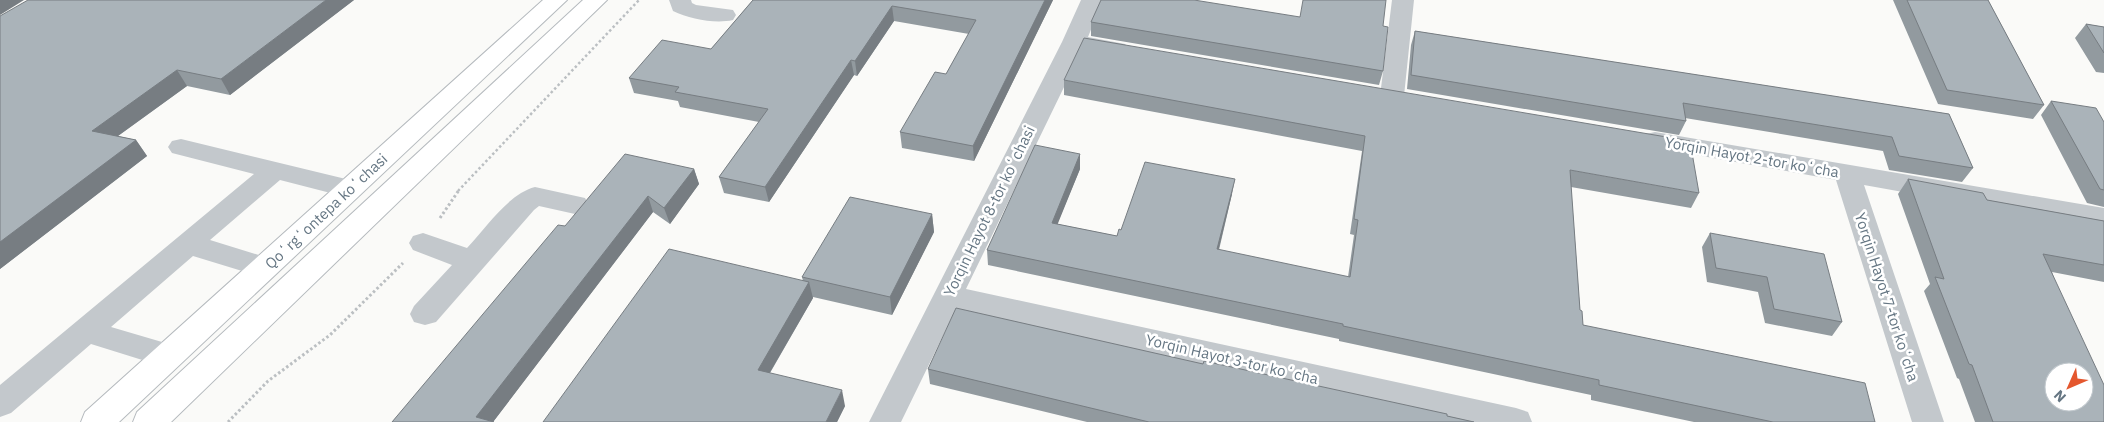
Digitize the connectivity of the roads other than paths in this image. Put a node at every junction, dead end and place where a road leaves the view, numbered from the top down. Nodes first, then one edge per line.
1 (556, 0) edge
2 (596, 0) edge
3 (680, 0) edge
4 (1092, 0) edge
5 (1403, 0) edge
6 (725, 15) dead end
7 (1074, 42) junction
8 (1141, 54) edge
9 (1392, 96) edge
10 (1634, 137) edge
11 (181, 147) dead end
12 (275, 170) junction
13 (1847, 172) junction
14 (350, 189) junction
15 (575, 205) dead end
16 (2104, 218) edge
17 (423, 243) dead end
18 (188, 244) junction
19 (472, 261) junction
20 (265, 267) junction
21 (947, 296) junction
22 (425, 314) dead end
23 (86, 331) junction
24 (168, 356) junction
25 (0, 404) edge
26 (96, 422) edge
27 (149, 422) edge
28 (885, 422) edge
29 (1516, 422) edge
30 (1928, 422) edge

1 - 14 main road, Qoʻrgʻontepa koʻchasi
2 - 27 main road, Qoʻrgʻontepa koʻchasi
3 - 6 street
4 - 7 street, Yorqin Hayot 8-tor koʻchasi
5 - 9 street
7 - 8 street
7 - 21 street, Yorqin Hayot 8-tor koʻchasi
10 - 13 street, Yorqin Hayot 2-tor koʻcha
11 - 12 street
12 - 14 street
12 - 18 street
13 - 16 street, Yorqin Hayot 2-tor koʻcha
13 - 30 street, Yorqin Hayot 7-tor koʻcha
14 - 20 main road, Qoʻrgʻontepa koʻchasi
15 - 19 street
17 - 19 street
18 - 20 street
18 - 23 street
19 - 22 street
20 - 24 main road, Qoʻrgʻontepa koʻchasi
21 - 28 street, Yorqin Hayot 8-tor koʻchasi
21 - 29 street, Yorqin Hayot 3-tor koʻcha
23 - 24 street
23 - 25 street
24 - 26 main road, Qoʻrgʻontepa koʻchasi

